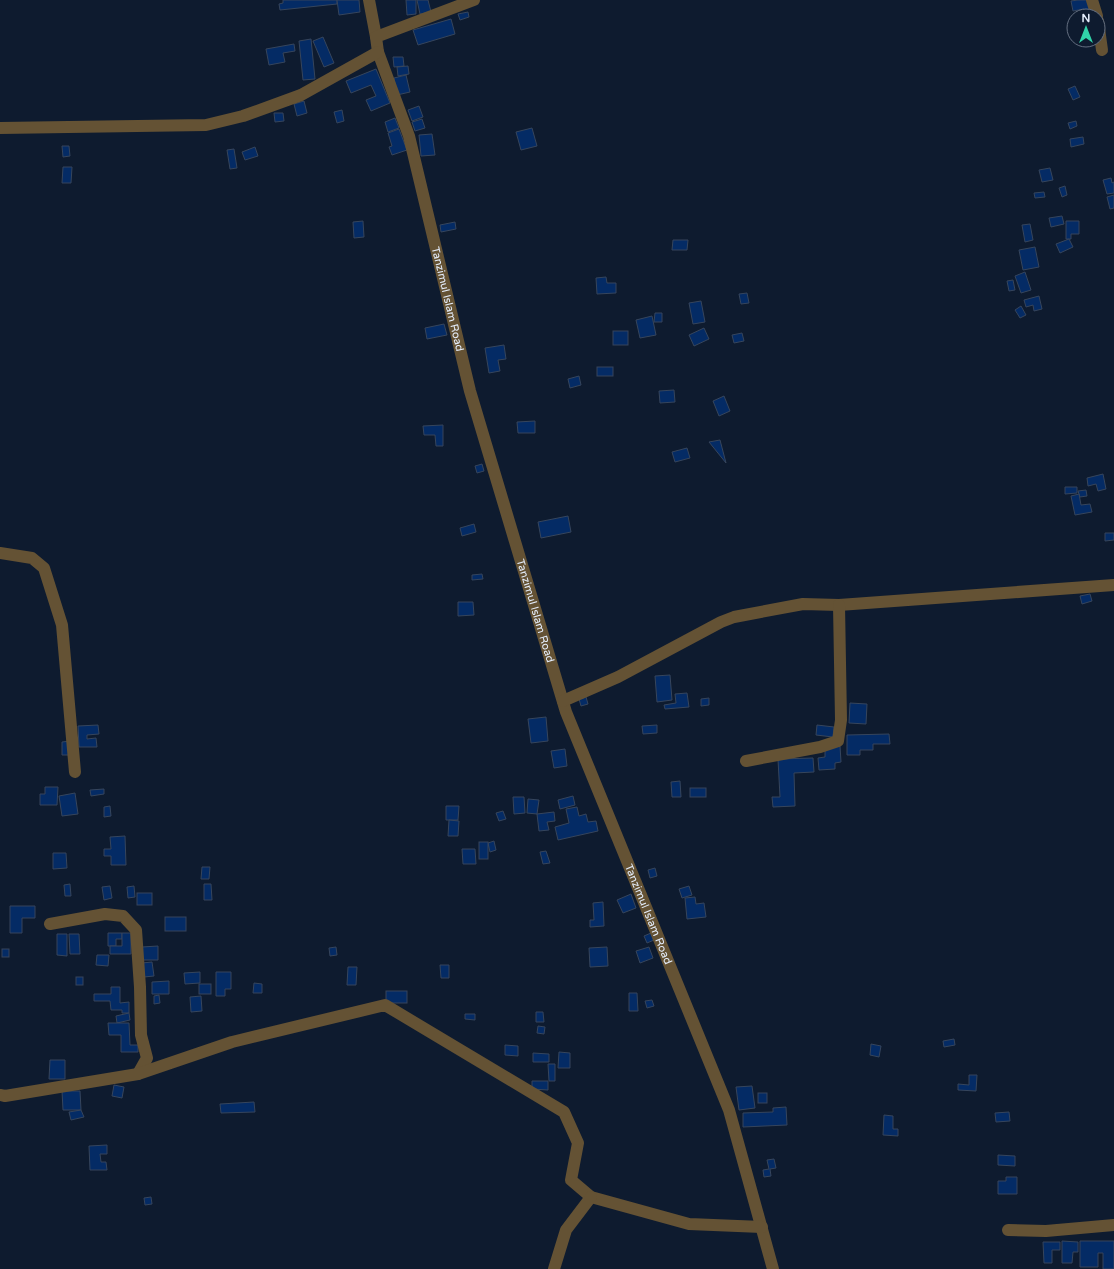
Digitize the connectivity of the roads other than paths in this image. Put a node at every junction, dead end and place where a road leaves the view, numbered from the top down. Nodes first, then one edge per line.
1 (369, 0) edge
2 (474, 0) edge
3 (376, 38) junction
4 (378, 52) junction
5 (0, 128) edge
6 (0, 553) edge
7 (1114, 585) edge
8 (839, 605) junction
9 (563, 701) junction
10 (746, 761) dead end
11 (75, 772) dead end
12 (50, 924) dead end
13 (138, 1074) junction
14 (0, 1095) edge
15 (591, 1197) junction
16 (1114, 1225) edge
17 (762, 1227) junction
18 (1008, 1230) dead end
19 (554, 1269) edge
20 (773, 1269) edge

1 - 3 street, Tanzimul Islam Road
2 - 3 street
3 - 4 street, Tanzimul Islam Road
4 - 5 street
4 - 9 street, Tanzimul Islam Road
6 - 11 street
7 - 8 street
8 - 9 street
8 - 10 street
9 - 17 street, Tanzimul Islam Road
12 - 13 street
13 - 14 street
13 - 15 street
15 - 17 street
15 - 19 street
16 - 18 street
17 - 20 street, Tanzimul Islam Road

